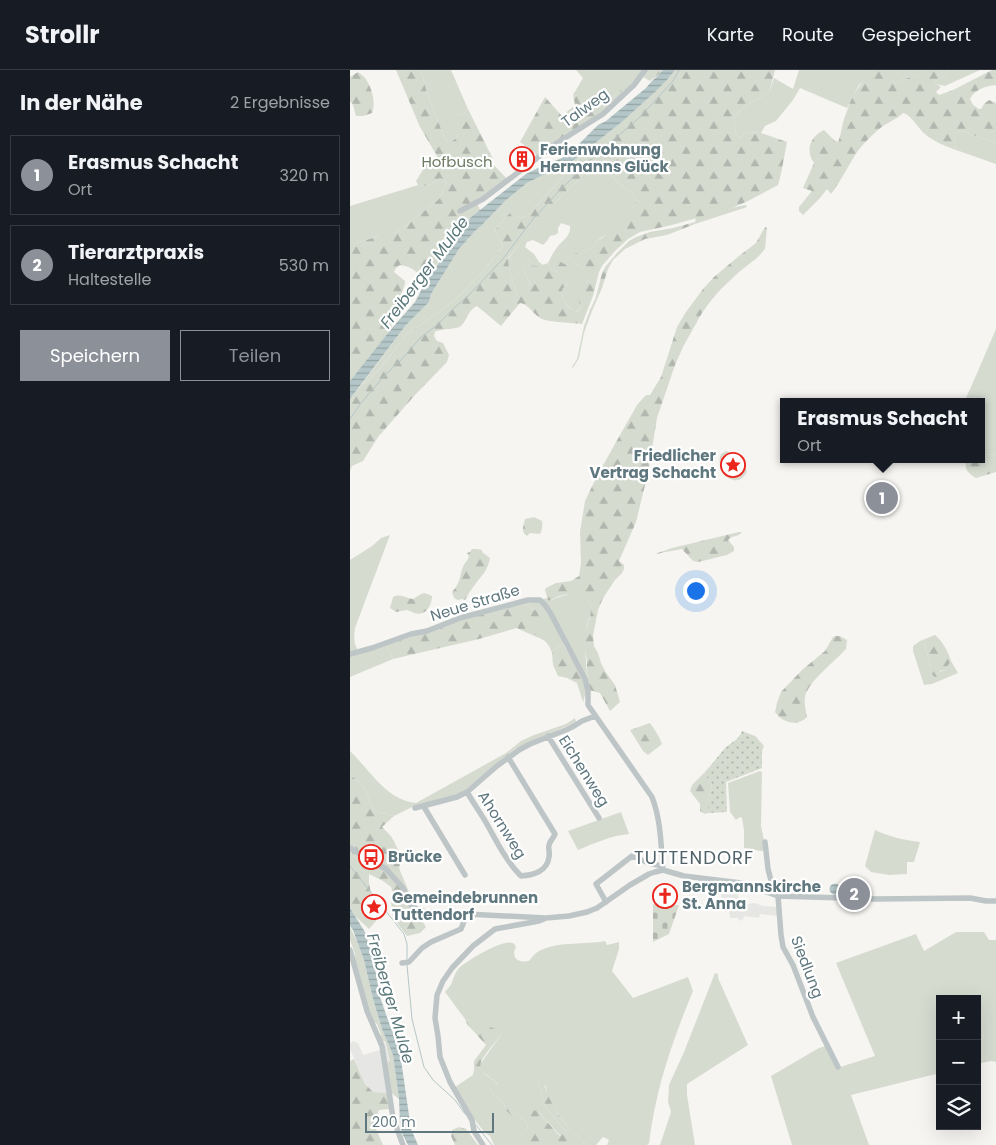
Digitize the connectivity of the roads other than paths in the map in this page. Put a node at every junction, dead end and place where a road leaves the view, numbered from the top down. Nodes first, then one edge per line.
1 (645, 70) edge
2 (460, 211) dead end
3 (350, 654) edge
4 (595, 716) junction
5 (548, 736) junction
6 (508, 757) junction
7 (467, 792) junction
8 (424, 807) junction
9 (415, 808) dead end
10 (598, 818) dead end
11 (765, 842) dead end
12 (350, 848) edge
13 (662, 868) junction
14 (465, 875) dead end
15 (778, 896) junction
16 (996, 901) edge
17 (606, 902) junction
18 (466, 913) junction
19 (546, 918) junction
20 (350, 950) edge
21 (404, 963) dead end
22 (838, 1067) dead end
23 (403, 1145) edge
24 (483, 1145) edge

1 - 2 street, Talweg
3 - 4 street, Neue Straße
4 - 5 street
4 - 13 street
5 - 6 street
5 - 10 street, Eichenweg
6 - 7 street
6 - 7 street, Ahornweg
7 - 8 street
8 - 9 street
8 - 14 street
11 - 15 street, Siedlung
12 - 18 street
13 - 15 street
13 - 17 street
13 - 17 street
15 - 16 street
15 - 22 street, Siedlung
17 - 19 street
18 - 19 street
18 - 21 street
19 - 24 street
20 - 23 street

